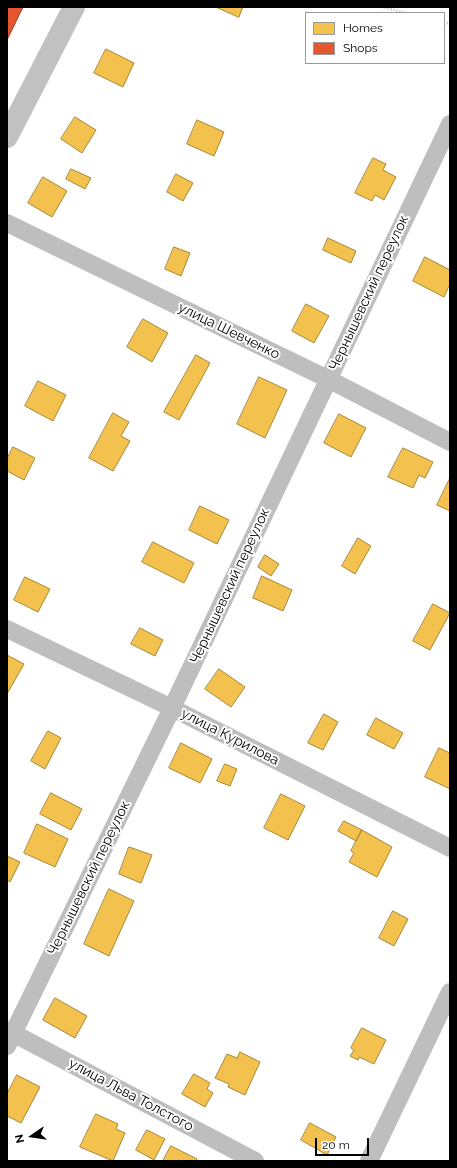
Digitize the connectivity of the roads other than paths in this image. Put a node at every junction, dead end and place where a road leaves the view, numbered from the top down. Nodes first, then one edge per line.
1 (74, 7) edge
2 (450, 124) edge
3 (7, 137) edge
4 (7, 223) edge
5 (328, 379) junction
6 (450, 442) edge
7 (7, 629) edge
8 (172, 708) junction
9 (450, 848) edge
10 (450, 992) edge
11 (9, 1036) edge
12 (255, 1161) edge
13 (369, 1161) edge

1 - 3 street
2 - 5 street, Чернышевский переулок
4 - 5 street, улица Шевченко
5 - 6 street, улица Шевченко
5 - 8 street, Чернышевский переулок
7 - 8 street, улица Курилова
8 - 9 street, улица Курилова
8 - 11 street, Чернышевский переулок
10 - 13 street
11 - 12 street, улица Льва Толстого

